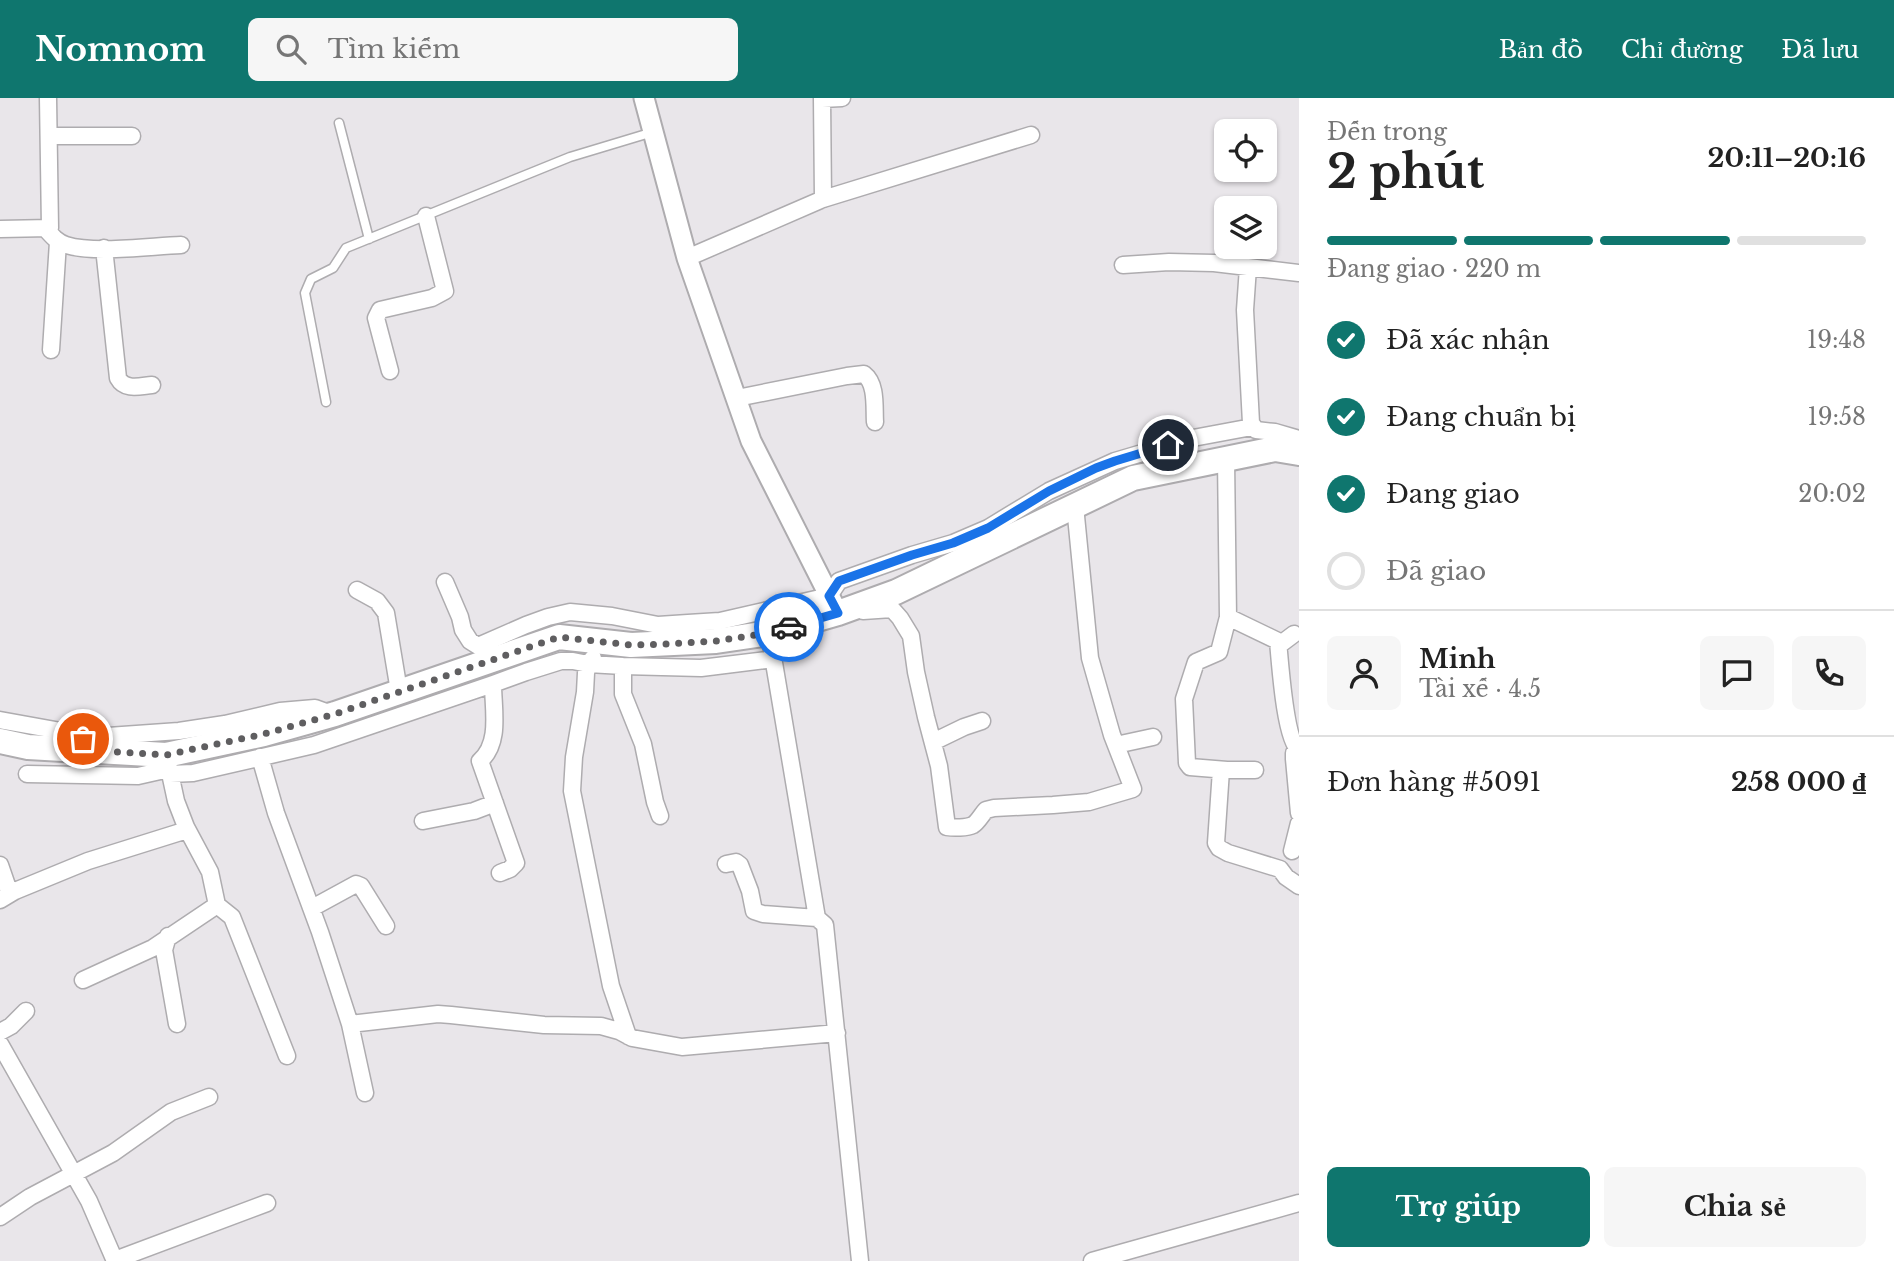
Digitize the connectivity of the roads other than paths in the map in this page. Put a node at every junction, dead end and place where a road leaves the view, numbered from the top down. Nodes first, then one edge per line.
1 (48, 98) edge
2 (644, 98) edge
3 (842, 98) edge
4 (822, 99) edge
5 (339, 122) dead end
6 (653, 132) junction
7 (1031, 135) dead end
8 (49, 136) junction
9 (132, 136) dead end
10 (823, 199) junction
11 (426, 216) junction
12 (46, 228) junction
13 (0, 229) edge
14 (369, 239) junction
15 (58, 242) junction
16 (181, 245) dead end
17 (104, 248) junction
18 (687, 258) junction
19 (1123, 265) dead end
20 (1248, 267) junction
21 (1299, 273) edge
22 (51, 350) dead end
23 (390, 371) dead end
24 (152, 385) dead end
25 (737, 398) junction
26 (326, 402) dead end
27 (875, 422) dead end
28 (1252, 427) junction
29 (1299, 439) edge
30 (1299, 453) edge
31 (1226, 459) junction
32 (1075, 506) junction
33 (445, 582) dead end
34 (357, 590) dead end
35 (834, 605) junction
36 (1228, 617) junction
37 (658, 625) junction
38 (769, 633) junction
39 (1294, 634) dead end
40 (1278, 641) junction
41 (692, 642) junction
42 (478, 646) junction
43 (520, 650) junction
44 (627, 655) junction
45 (774, 659) junction
46 (588, 664) junction
47 (493, 684) junction
48 (399, 691) junction
49 (335, 714) junction
50 (0, 720) edge
51 (982, 721) dead end
52 (72, 733) junction
53 (1153, 737) dead end
54 (0, 741) edge
55 (933, 742) junction
56 (1116, 745) junction
57 (1298, 750) edge
58 (103, 751) junction
59 (260, 757) junction
60 (168, 766) junction
61 (1221, 770) junction
62 (1255, 770) dead end
63 (27, 774) dead end
64 (495, 803) junction
65 (1299, 813) edge
66 (660, 816) dead end
67 (424, 821) dead end
68 (1299, 823) edge
69 (187, 830) junction
70 (1292, 851) dead end
71 (726, 864) dead end
72 (0, 865) edge
73 (500, 873) dead end
74 (1299, 886) edge
75 (5, 897) edge
76 (217, 905) junction
77 (312, 908) junction
78 (817, 918) junction
79 (386, 926) dead end
80 (168, 936) junction
81 (83, 979) dead end
82 (26, 1011) dead end
83 (177, 1024) dead end
84 (350, 1024) junction
85 (0, 1032) edge
86 (836, 1033) junction
87 (628, 1036) junction
88 (0, 1044) edge
89 (287, 1056) dead end
90 (365, 1093) dead end
91 (209, 1097) dead end
92 (74, 1175) junction
93 (267, 1203) dead end
94 (1299, 1203) edge
95 (0, 1217) edge
96 (115, 1261) edge
97 (860, 1261) edge
98 (1092, 1261) edge

1 - 8 street
2 - 6 street
3 - 4 street
4 - 10 street
5 - 14 lane
6 - 11 lane
6 - 18 street
7 - 10 street
8 - 9 street
8 - 12 street
10 - 18 street
11 - 14 lane
11 - 23 street
12 - 13 street
12 - 15 street
14 - 26 lane
15 - 17 street
15 - 22 street
16 - 17 street
17 - 24 street
18 - 25 street
19 - 20 street
20 - 21 street
20 - 28 street
25 - 27 street
25 - 35 street
28 - 29 street
28 - 35 street
30 - 31 main road
31 - 32 main road
31 - 36 street
32 - 35 main road
32 - 56 street
33 - 42 street
34 - 48 street
35 - 37 street
35 - 38 main road
35 - 55 street
36 - 40 street
36 - 61 street
37 - 41 street
37 - 42 street
38 - 41 main road
38 - 45 street
39 - 40 street
40 - 57 street
41 - 44 main road
42 - 43 street
43 - 44 main road
43 - 48 main road
44 - 45 street
44 - 46 street
44 - 46 street
44 - 66 street
45 - 78 street
46 - 47 street
46 - 87 street
47 - 59 street
47 - 64 street
48 - 49 main road
49 - 52 street
49 - 60 main road
50 - 52 street
51 - 55 street
52 - 58 street
53 - 56 street
54 - 58 main road
55 - 56 street
57 - 65 street
58 - 60 main road
59 - 60 street
59 - 77 street
60 - 63 street
60 - 69 street
61 - 62 street
61 - 74 street
64 - 67 street
64 - 73 street
68 - 70 street
69 - 75 street
69 - 76 street
71 - 78 street
72 - 75 street
76 - 80 street
76 - 89 street
77 - 79 street
77 - 84 street
78 - 86 street
80 - 81 street
80 - 83 street
82 - 85 street
84 - 87 street
84 - 90 street
86 - 87 street
86 - 97 street
88 - 92 street
91 - 92 street
92 - 95 street
92 - 96 street
93 - 96 street
94 - 98 street

